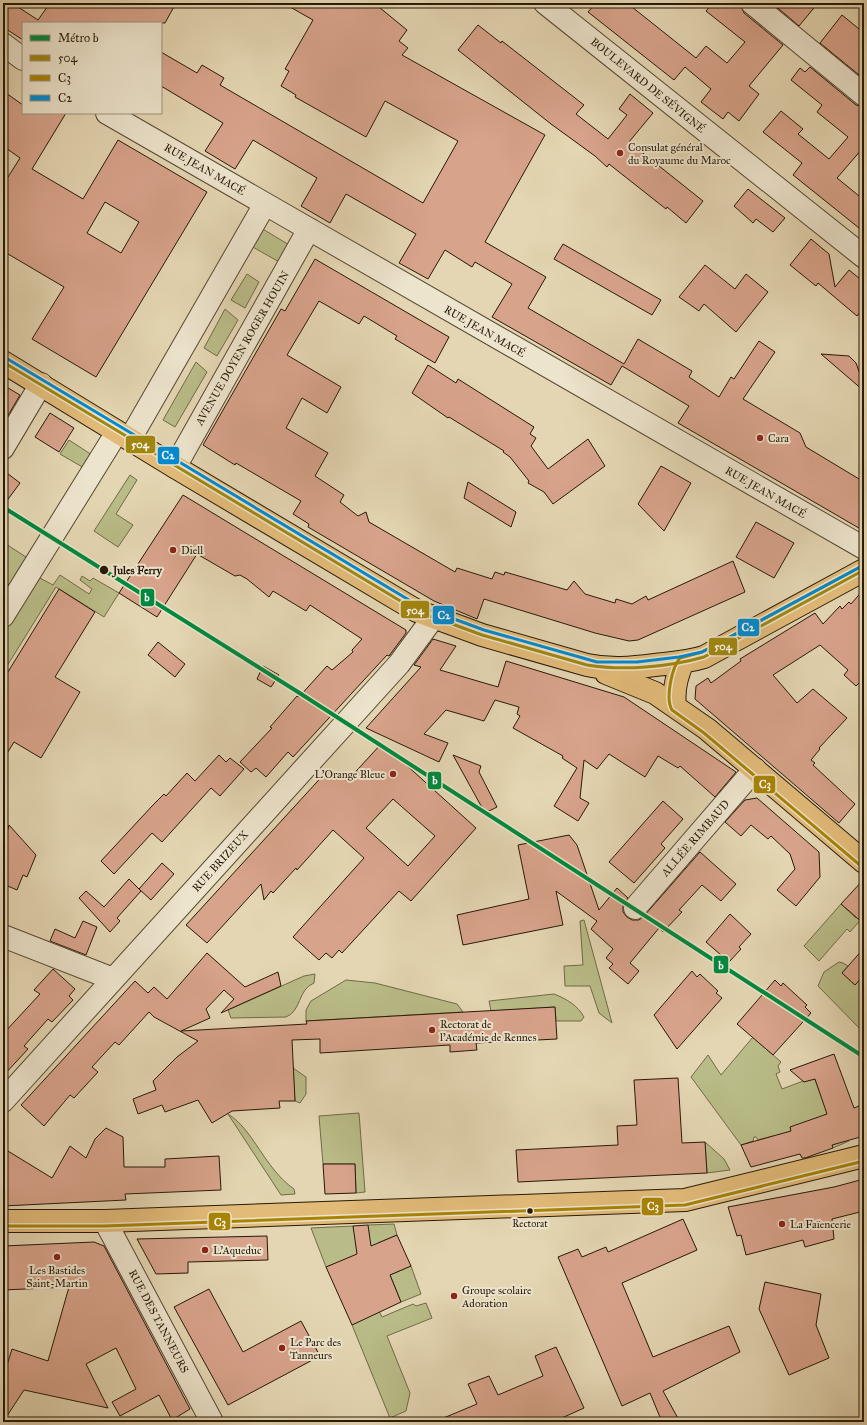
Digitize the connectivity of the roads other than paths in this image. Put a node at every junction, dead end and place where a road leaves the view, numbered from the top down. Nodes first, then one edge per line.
1 (547, 3) edge
2 (752, 3) edge
3 (3, 44) edge
4 (22, 58) edge
5 (864, 95) edge
6 (109, 114) edge
7 (265, 204) junction
8 (309, 230) junction
9 (864, 257) edge
10 (3, 362) edge
11 (41, 384) junction
12 (123, 436) junction
13 (3, 448) edge
14 (175, 467) junction
15 (864, 548) edge
16 (864, 570) edge
17 (3, 616) edge
18 (433, 618) junction
19 (683, 662) junction
20 (587, 665) junction
21 (675, 706) junction
22 (755, 769) junction
23 (864, 862) edge
24 (635, 908) dead end
25 (3, 936) edge
26 (113, 979) junction
27 (3, 1101) edge
28 (864, 1156) edge
29 (105, 1220) junction
30 (3, 1221) edge
31 (212, 1422) edge

1 - 9 street, BOULEVARD DE SÉVIGNÉ
2 - 5 street
3 - 4 street
6 - 7 street, RUE JEAN MACÉ
7 - 8 street, RUE JEAN MACÉ
7 - 12 street
8 - 14 street, AVENUE DOYEN ROGER HOUIN
8 - 15 street, RUE JEAN MACÉ
10 - 11 main road
11 - 12 main road
11 - 13 street
12 - 14 main road
12 - 17 street
14 - 18 main road
16 - 19 main road
18 - 20 main road
18 - 26 street, RUE BRIZEUX
19 - 20 main road
19 - 21 main road
20 - 21 main road
21 - 22 main road
22 - 23 main road
22 - 24 street, ALLÉE RIMBAUD
25 - 26 street
26 - 27 street, RUE BRIZEUX
28 - 29 main road
29 - 30 main road
29 - 31 street, RUE DES TANNEURS

